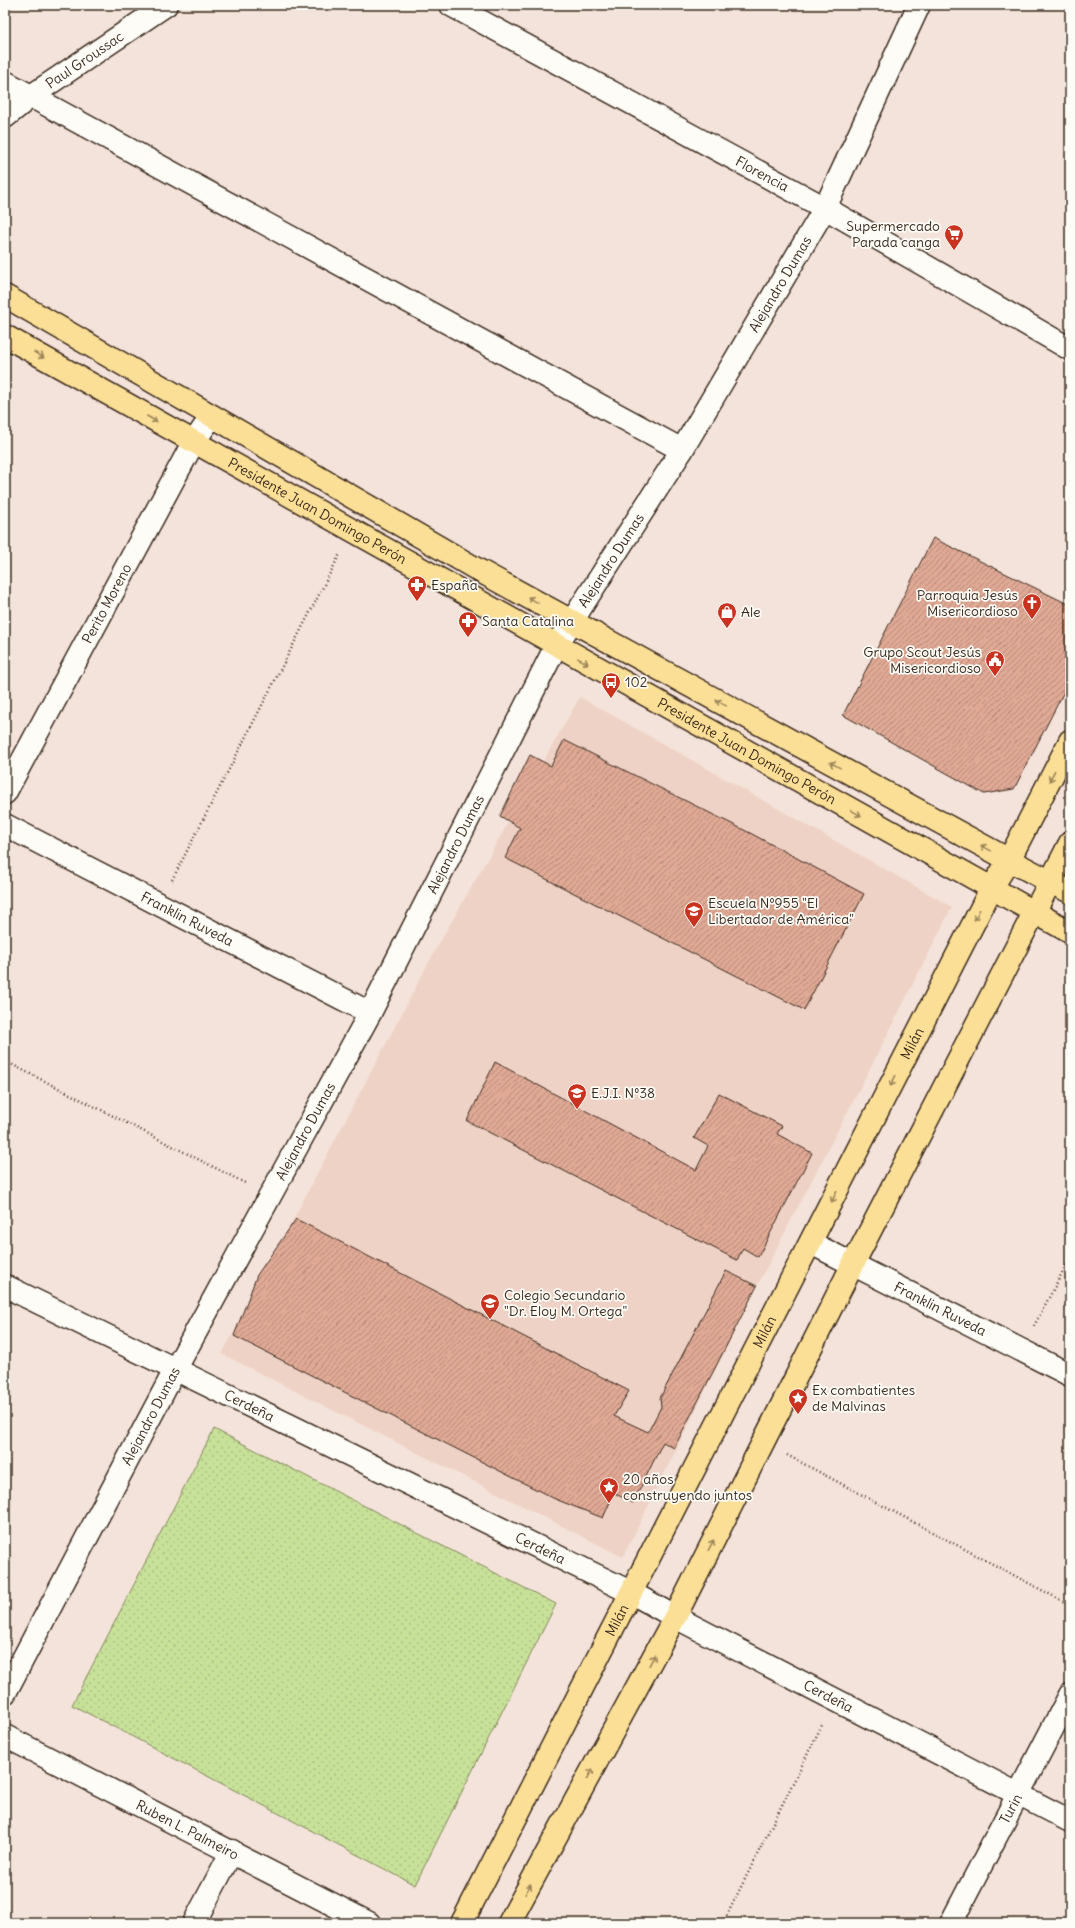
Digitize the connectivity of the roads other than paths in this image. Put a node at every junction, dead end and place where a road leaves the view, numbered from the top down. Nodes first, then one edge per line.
1 (166, 5) edge
2 (451, 5) edge
3 (919, 5) edge
4 (5, 82) edge
5 (31, 96) junction
6 (5, 117) edge
7 (825, 208) junction
8 (5, 296) edge
9 (5, 336) edge
10 (1070, 349) edge
11 (212, 416) junction
12 (193, 443) junction
13 (682, 450) junction
14 (572, 621) junction
15 (556, 646) junction
16 (1070, 742) edge
17 (5, 792) edge
18 (5, 825) edge
19 (1070, 843) edge
20 (1009, 860) junction
21 (1050, 882) junction
22 (991, 889) junction
23 (1070, 892) edge
24 (1034, 913) junction
25 (1070, 932) edge
26 (370, 1013) junction
27 (811, 1242) junction
28 (853, 1264) junction
29 (5, 1286) edge
30 (174, 1370) junction
31 (1070, 1375) edge
32 (632, 1593) junction
33 (675, 1618) junction
34 (5, 1693) edge
35 (1070, 1695) edge
36 (5, 1736) edge
37 (1018, 1793) junction
38 (1070, 1821) edge
39 (232, 1851) junction
40 (194, 1923) edge
41 (369, 1923) edge
42 (462, 1923) edge
43 (509, 1923) edge
44 (951, 1923) edge

1 - 5 street, Paul Groussac
2 - 7 street, Florencia
3 - 7 street, Alejandro Dumas
4 - 5 street
5 - 6 street, Paul Groussac
5 - 13 street
7 - 10 street, Florencia
7 - 13 street, Alejandro Dumas
8 - 11 main road, Presidente Juan Domingo Perón
9 -> 12 main road, Presidente Juan Domingo Perón
11 - 12 street, Perito Moreno
14 -> 11 main road, Presidente Juan Domingo Perón
12 - 15 main road, Presidente Juan Domingo Perón
12 - 17 street, Perito Moreno
13 - 14 street, Alejandro Dumas
14 - 15 street, Alejandro Dumas
20 -> 14 main road, Presidente Juan Domingo Perón
15 -> 22 main road, Presidente Juan Domingo Perón
15 - 26 street, Alejandro Dumas
16 -> 20 main road, Milán
18 - 26 street, Franklin Ruveda
19 - 21 main road
20 - 21 main road, Presidente Juan Domingo Perón
20 - 22 main road, Milán
21 - 23 main road, Presidente Juan Domingo Perón
21 - 24 main road
22 - 24 main road, Presidente Juan Domingo Perón
22 -> 27 main road, Milán
24 - 25 main road, Presidente Juan Domingo Perón
24 - 28 main road
26 - 30 street, Alejandro Dumas
27 - 28 street, Franklin Ruveda
27 - 32 main road, Milán
28 - 31 street, Franklin Ruveda
33 -> 28 main road
29 - 30 street, Cerdeña
30 - 32 street, Cerdeña
30 - 34 street, Alejandro Dumas
32 - 33 street, Cerdeña
32 - 42 main road, Milán
33 - 37 street, Cerdeña
43 -> 33 main road
35 - 37 street, Turin
36 - 39 street, Ruben L. Palmeiro
37 - 38 street, Cerdeña
37 - 44 street, Turin
39 - 40 street
39 - 41 street, Ruben L. Palmeiro

